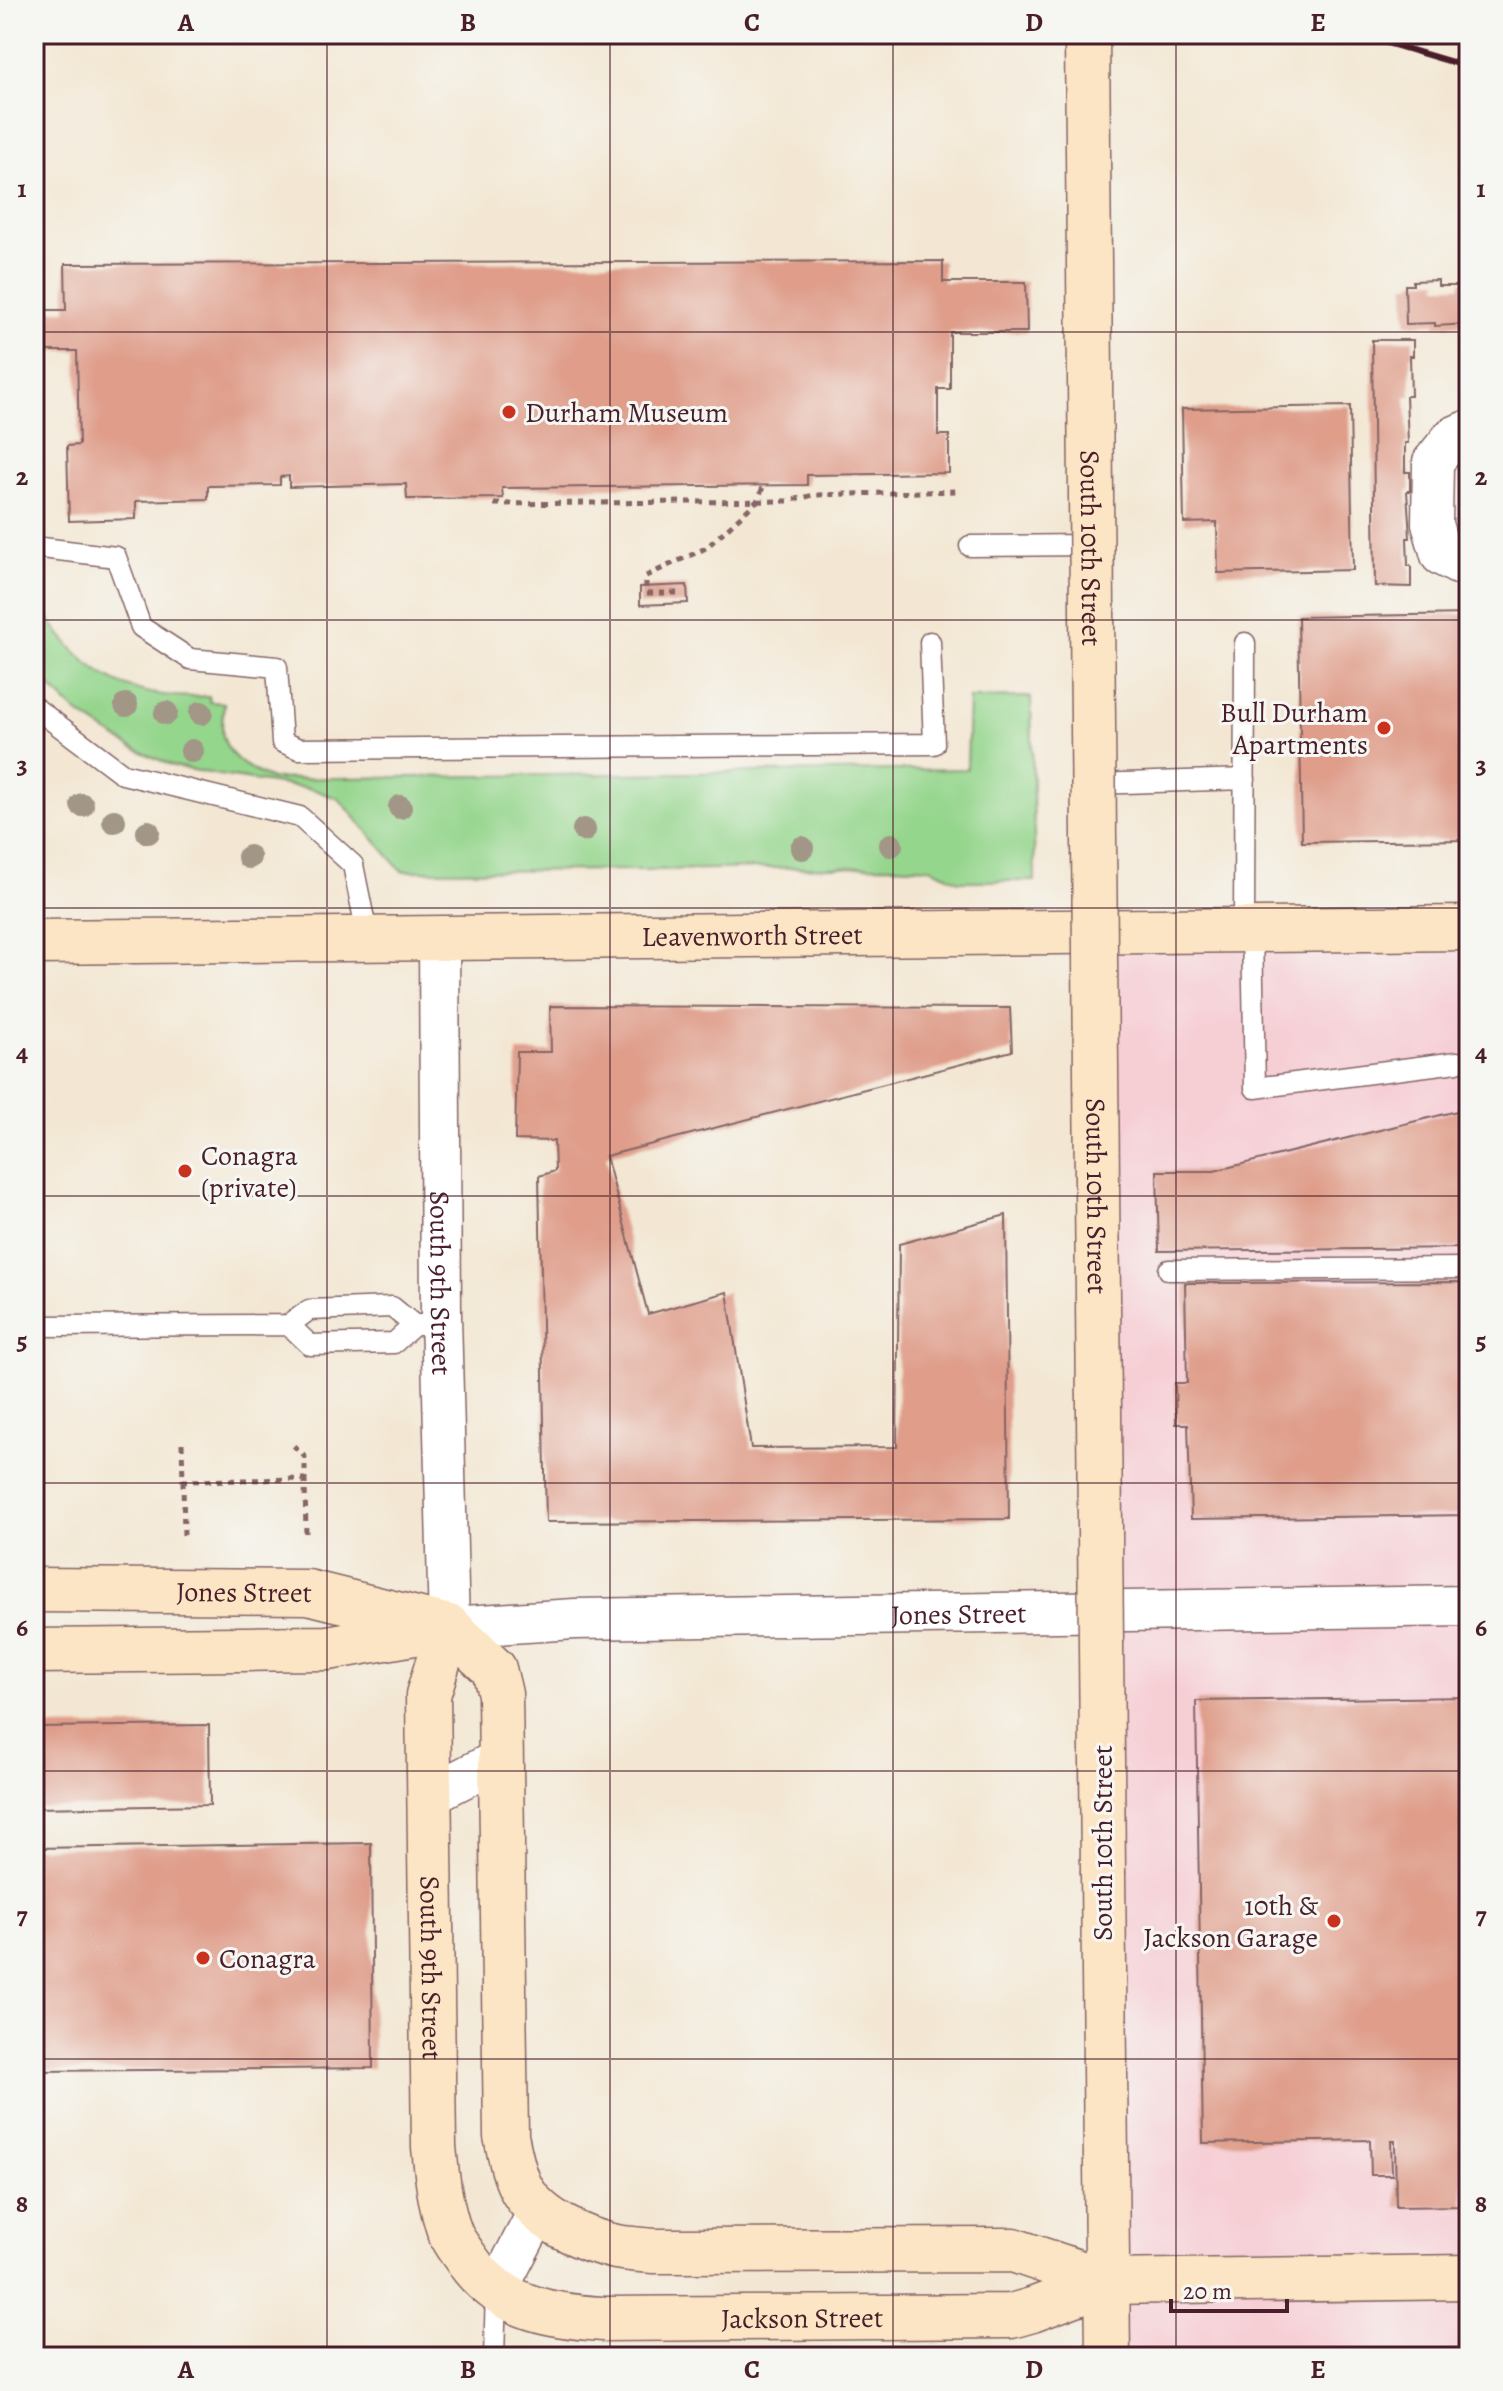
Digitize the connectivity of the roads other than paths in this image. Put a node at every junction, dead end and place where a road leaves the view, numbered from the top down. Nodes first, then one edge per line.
1 (1087, 34) edge
2 (1469, 430) edge
3 (1092, 545) junction
4 (970, 546) dead end
5 (34, 547) edge
6 (1469, 564) edge
7 (930, 642) dead end
8 (1245, 643) dead end
9 (34, 707) edge
10 (1245, 779) junction
11 (1094, 784) junction
12 (1469, 928) edge
13 (1248, 930) junction
14 (368, 939) junction
15 (439, 939) junction
16 (34, 942) edge
17 (1457, 1062) dead end
18 (1469, 1268) edge
19 (1169, 1270) dead end
20 (427, 1324) junction
21 (289, 1325) junction
22 (34, 1326) edge
23 (34, 1590) edge
24 (1469, 1606) edge
25 (449, 1627) junction
26 (34, 1651) edge
27 (500, 1759) junction
28 (430, 1795) junction
29 (539, 2210) junction
30 (1469, 2277) edge
31 (1107, 2282) junction
32 (496, 2292) junction
33 (494, 2357) edge
34 (1108, 2357) edge

1 - 3 street, South 10th Street, bridge
2 - 6 street
3 - 4 lane
3 - 11 street, South 10th Street, bridge
5 - 7 lane
8 - 10 lane
9 - 14 lane
10 - 11 lane
10 - 13 lane
11 - 31 street, South 10th Street, bridge
12 - 13 street, Leavenworth Street
13 - 15 street, Leavenworth Street
13 - 17 lane
14 - 15 street, Leavenworth Street
14 - 16 street, Leavenworth Street
15 - 20 street, South 9th Street
18 - 19 lane
20 - 21 lane
20 - 21 lane
20 - 25 street, South 9th Street
21 - 22 lane
23 - 25 street, Jones Street
24 - 25 street, Jones Street
25 - 26 street, Jones Street
25 - 27 street
25 - 28 street, South 9th Street
27 - 28 street
27 - 29 street
28 - 32 street, South 9th Street
29 - 31 street, Jackson Street
29 - 32 street
30 - 31 street, Jackson Street
31 - 32 street, Jackson Street
31 - 34 street, South 10th Street
32 - 33 lane

